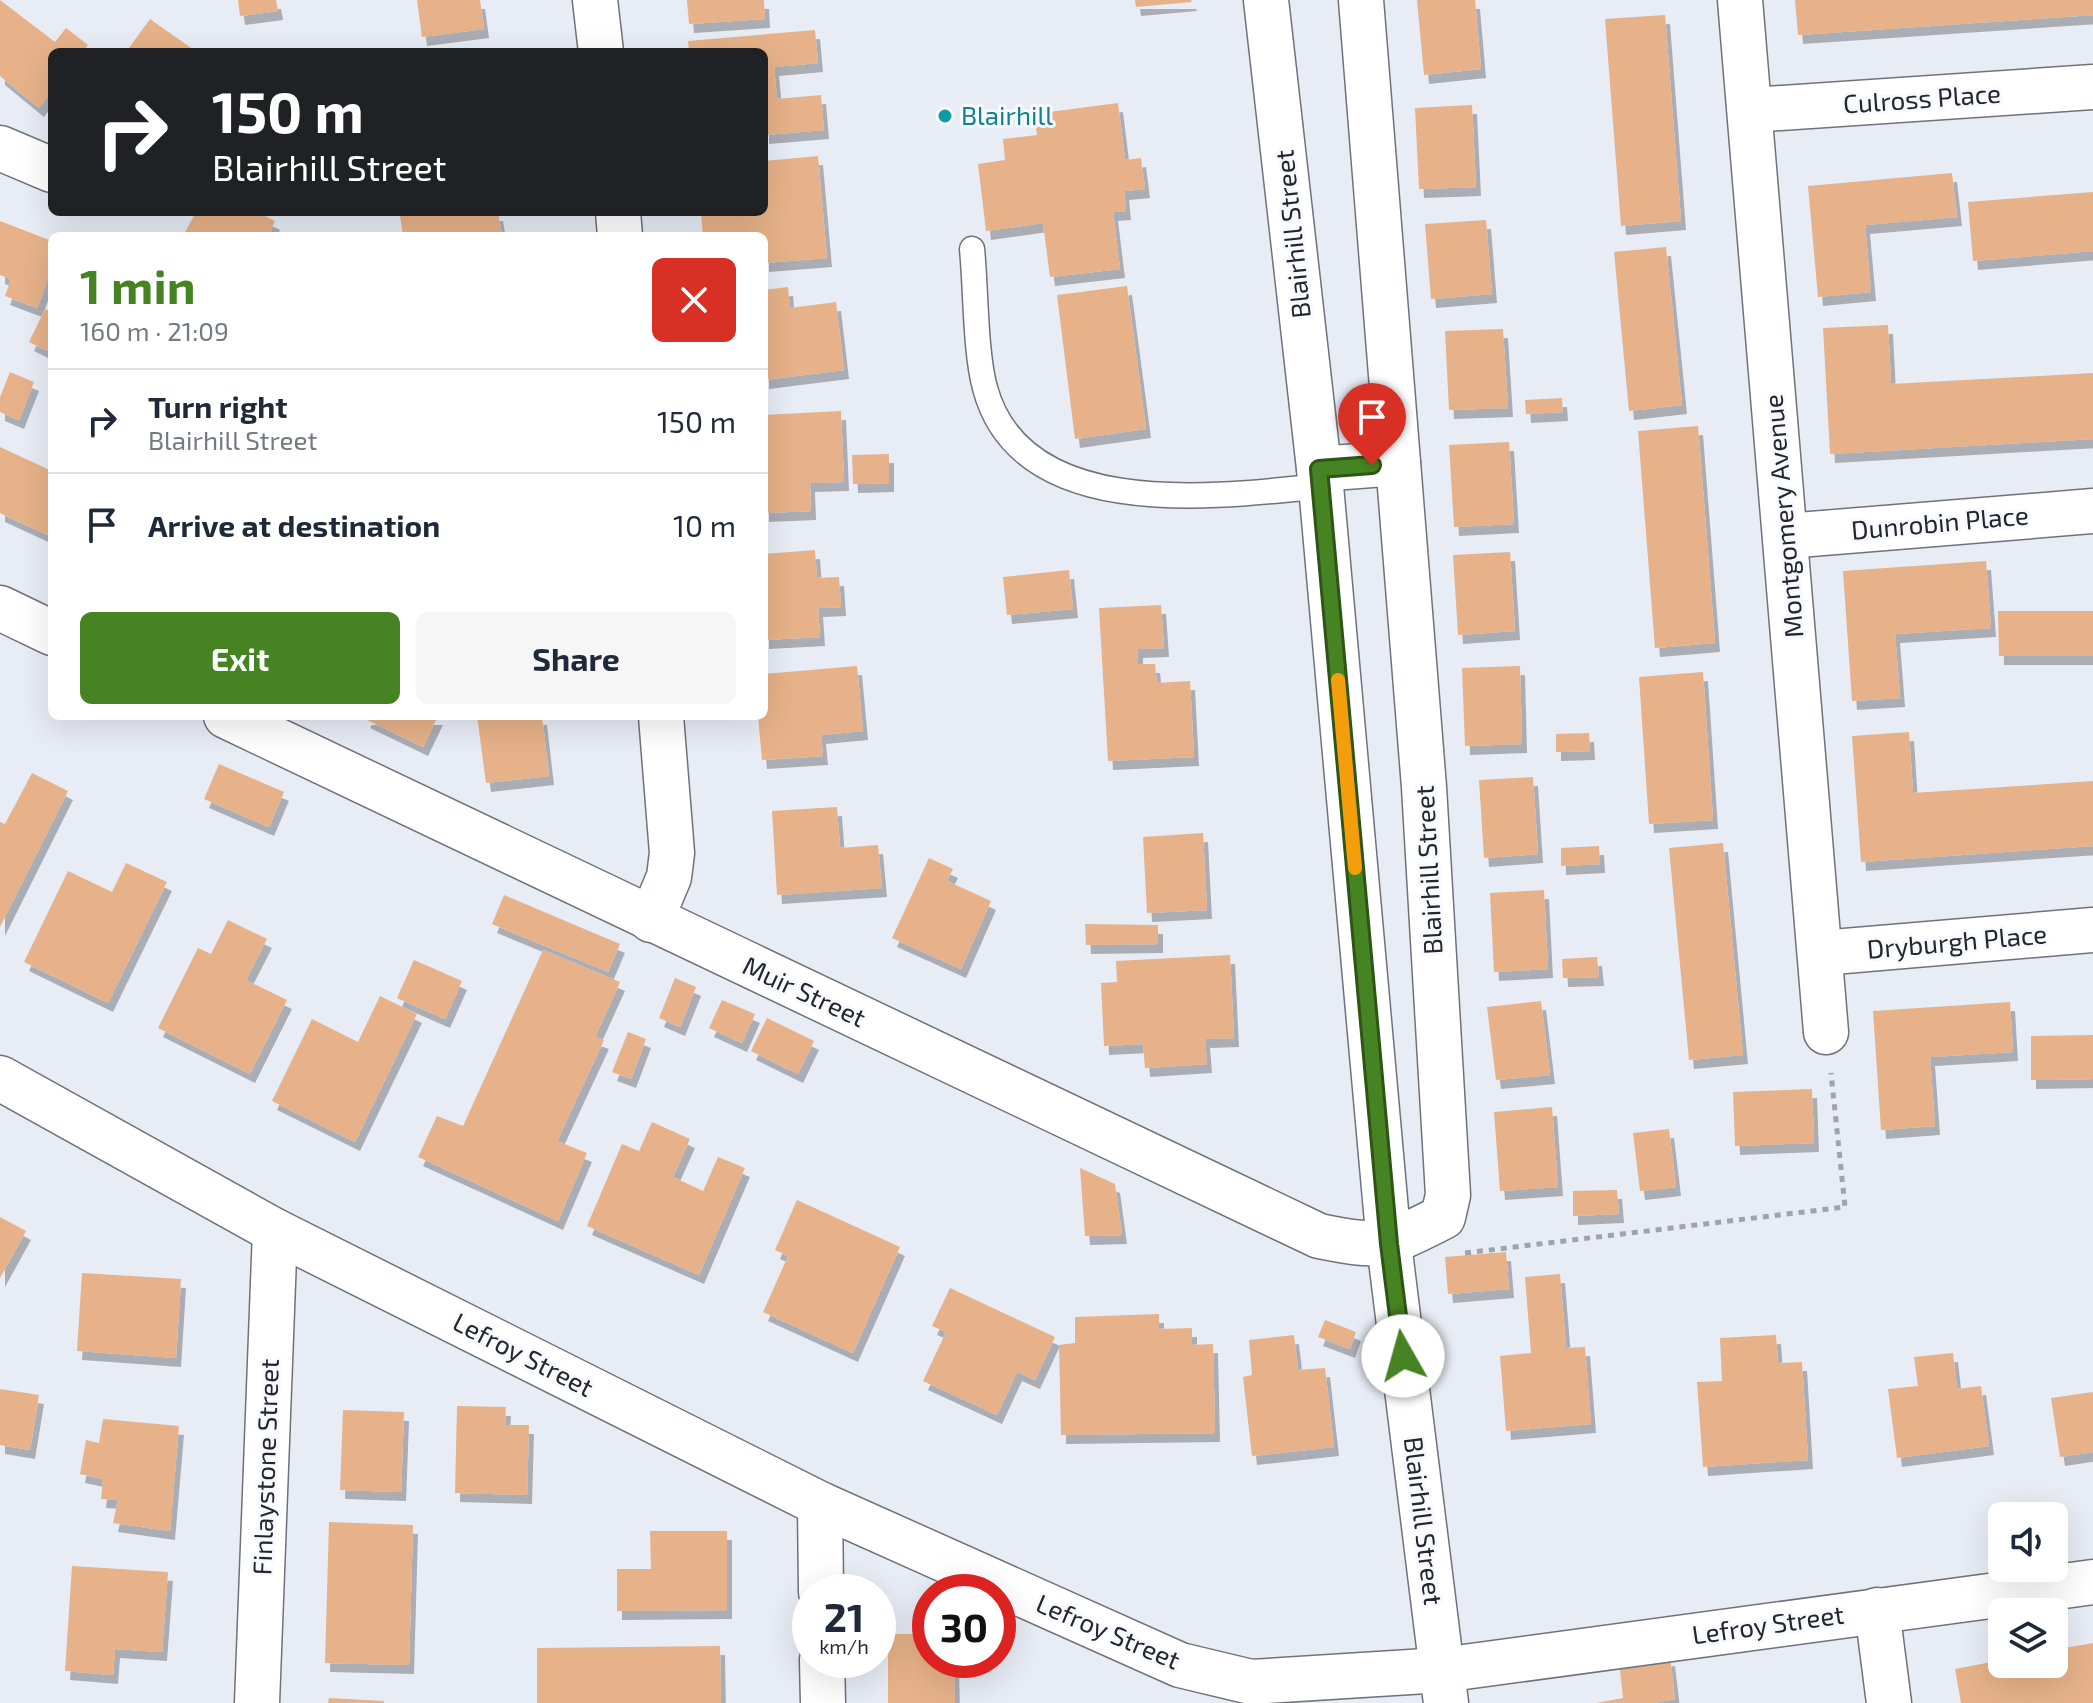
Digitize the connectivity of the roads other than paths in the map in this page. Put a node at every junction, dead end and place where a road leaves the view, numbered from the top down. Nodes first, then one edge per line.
1 (595, 0) edge
2 (1266, 0) edge
3 (1361, 0) edge
4 (1740, 0) edge
5 (601, 48) edge
6 (2093, 87) edge
7 (1751, 110) junction
8 (0, 148) edge
9 (48, 168) edge
10 (972, 249) dead end
11 (1398, 463) junction
12 (1320, 477) junction
13 (2093, 511) edge
14 (1786, 536) junction
15 (0, 608) edge
16 (48, 631) edge
17 (234, 720) edge
18 (661, 720) edge
19 (651, 920) junction
20 (2093, 930) edge
21 (1821, 953) junction
22 (1826, 1032) road end
23 (0, 1078) edge
24 (275, 1231) junction
25 (1390, 1253) junction
26 (820, 1504) junction
27 (821, 1574) edge
28 (2093, 1582) edge
29 (1877, 1610) junction
30 (822, 1678) edge
31 (1444, 1686) edge
32 (257, 1703) edge
33 (823, 1703) edge
34 (1889, 1703) edge

1 - 5 street
2 - 12 street, Blairhill Street
3 - 11 street, Blairhill Street
4 - 7 street, Montgomery Avenue
6 - 7 street, Culross Place
7 - 14 street, Montgomery Avenue
8 - 9 street
10 - 12 lane
11 - 12 street
11 - 25 street, Blairhill Street
12 - 25 street, Blairhill Street
13 - 14 street, Dunrobin Place
14 - 21 street, Montgomery Avenue
15 - 16 street
17 - 19 street, Muir Street
18 - 19 street
19 - 25 street, Muir Street
20 - 21 street, Dryburgh Place
21 - 22 street, Montgomery Avenue
23 - 24 street, Lefroy Street
24 - 26 street, Lefroy Street
24 - 32 street, Finlaystone Street
25 - 31 street, Blairhill Street
26 - 27 street
26 - 31 street, Lefroy Street
28 - 29 street, Lefroy Street
29 - 31 street, Lefroy Street
29 - 34 street
30 - 33 street

